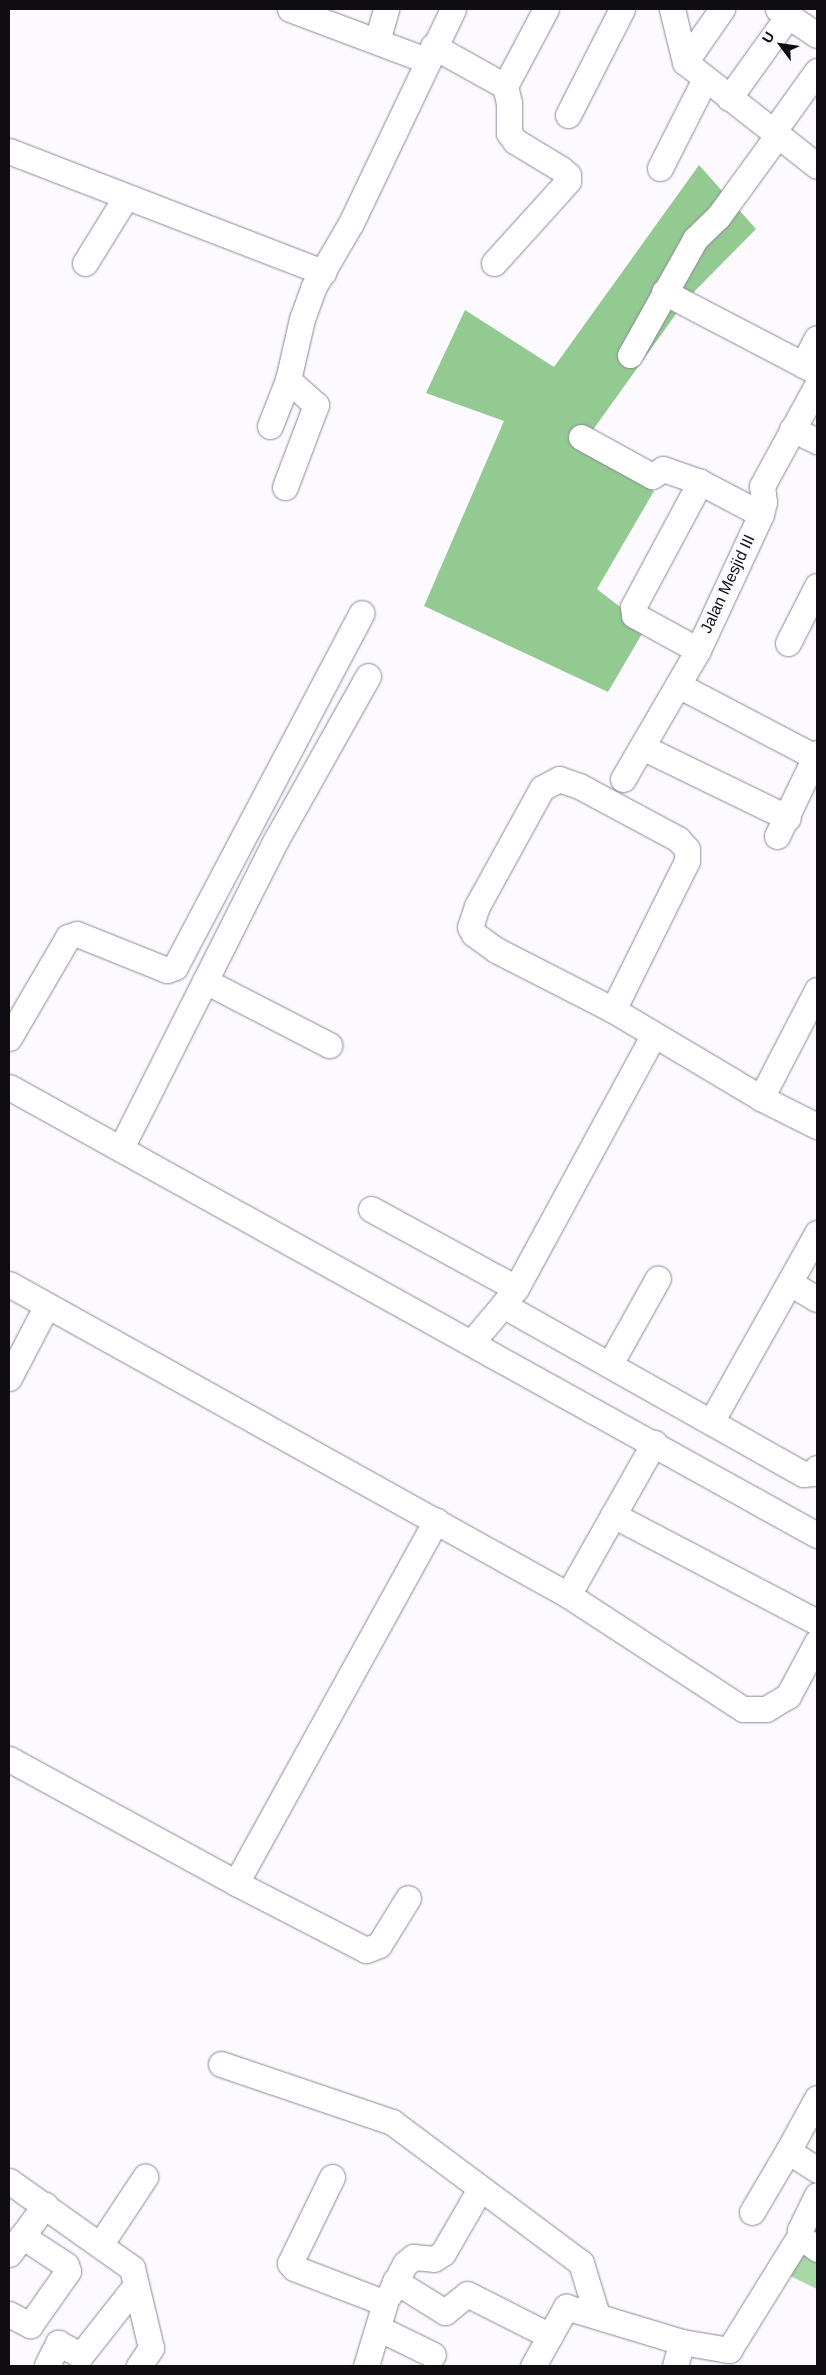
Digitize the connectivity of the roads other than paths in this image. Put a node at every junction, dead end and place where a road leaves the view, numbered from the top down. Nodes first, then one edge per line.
1 (290, 9) edge
2 (386, 9) edge
3 (453, 9) edge
4 (546, 9) edge
5 (622, 9) edge
6 (672, 9) edge
7 (722, 9) edge
8 (783, 12) edge
9 (817, 35) edge
10 (377, 41) junction
11 (430, 53) junction
12 (686, 62) junction
13 (817, 71) edge
14 (705, 79) junction
15 (506, 86) junction
16 (730, 98) junction
17 (568, 116) dead end
18 (775, 134) junction
19 (9, 151) edge
20 (817, 166) edge
21 (660, 168) dead end
22 (126, 197) junction
23 (85, 263) dead end
24 (494, 263) dead end
25 (323, 272) junction
26 (664, 292) junction
27 (817, 338) edge
28 (630, 355) dead end
29 (810, 368) edge
30 (288, 380) junction
31 (817, 385) edge
32 (270, 426) dead end
33 (792, 428) junction
34 (581, 437) dead end
35 (817, 441) edge
36 (700, 482) junction
37 (285, 487) dead end
38 (761, 514) junction
39 (817, 586) edge
40 (362, 613) dead end
41 (788, 643) dead end
42 (698, 650) junction
43 (368, 676) dead end
44 (678, 685) junction
45 (642, 747) junction
46 (816, 755) edge
47 (623, 779) dead end
48 (205, 981) junction
49 (817, 990) edge
50 (613, 1010) junction
51 (653, 1036) junction
52 (9, 1038) edge
53 (329, 1046) dead end
54 (9, 1087) edge
55 (761, 1098) junction
56 (817, 1126) edge
57 (121, 1148) junction
58 (371, 1209) dead end
59 (817, 1233) edge
60 (658, 1278) dead end
61 (790, 1283) junction
62 (9, 1284) edge
63 (510, 1296) junction
64 (817, 1299) edge
65 (47, 1304) junction
66 (472, 1342) junction
67 (610, 1364) junction
68 (9, 1378) edge
69 (711, 1422) junction
70 (654, 1443) junction
71 (817, 1468) edge
72 (613, 1515) junction
73 (436, 1521) junction
74 (817, 1535) edge
75 (568, 1595) junction
76 (817, 1622) edge
77 (817, 1642) edge
78 (9, 1759) edge
79 (236, 1883) junction
80 (408, 1898) dead end
81 (221, 2064) dead end
82 (817, 2098) edge
83 (788, 2152) junction
84 (817, 2170) edge
85 (144, 2177) dead end
86 (332, 2177) dead end
87 (9, 2182) edge
88 (480, 2189) junction
89 (817, 2195) edge
90 (45, 2205) junction
91 (752, 2212) dead end
92 (809, 2242) edge
93 (15, 2245) edge
94 (100, 2245) junction
95 (136, 2285) junction
96 (390, 2292) junction
97 (9, 2314) edge
98 (597, 2315) junction
99 (30, 2326) junction
100 (378, 2328) junction
101 (550, 2336) junction
102 (682, 2342) junction
103 (58, 2343) junction
104 (433, 2355) dead end
105 (90, 2361) edge
106 (47, 2365) dead end
107 (139, 2366) edge
108 (366, 2366) edge
109 (533, 2366) edge
110 (674, 2366) edge

1 - 10 street
2 - 10 street
3 - 11 street
4 - 15 street
5 - 17 street
6 - 12 street
7 - 12 street
8 - 9 street
8 - 16 street
10 - 11 street
11 - 15 street
11 - 25 street
12 - 14 street
13 - 18 street
14 - 16 street
14 - 21 street
15 - 24 street
16 - 18 street
18 - 20 street
18 - 26 street
19 - 22 street
22 - 23 street
22 - 25 street
25 - 30 street
26 - 28 street
26 - 29 street
27 - 29 street
30 - 32 street
30 - 37 street
31 - 33 street, Jalan Mesjid III
33 - 35 street
33 - 38 street, Jalan Mesjid III
34 - 36 street
36 - 38 street
36 - 42 street
38 - 42 street, Jalan Mesjid III
39 - 41 street
40 - 52 street
42 - 44 street, Jalan Mesjid III
43 - 48 street
44 - 45 street, Jalan Mesjid III
44 - 46 street
45 - 46 street
45 - 47 street, Jalan Mesjid III
48 - 53 street
48 - 57 street
49 - 55 street
50 - 50 street
50 - 51 street
51 - 55 street
51 - 63 street
54 - 57 street
55 - 56 street
57 - 66 street
58 - 63 street
59 - 61 street
60 - 67 street
61 - 64 street
61 - 69 street
62 - 65 street
63 - 66 street
63 - 67 street
65 - 68 street
65 - 73 street
66 - 70 street
67 - 69 street
69 - 71 street
70 - 72 street
70 - 74 street
72 - 75 street
72 - 76 street
73 - 75 street
73 - 79 street
75 - 77 street
78 - 79 street
79 - 80 street
81 - 88 street
82 - 83 street
83 - 84 street
83 - 91 street
85 - 94 street
86 - 96 street
87 - 90 street
88 - 96 street
88 - 98 street
89 - 92 street
90 - 93 street
90 - 94 street
92 - 102 street
93 - 99 street
94 - 95 street
95 - 105 street
95 - 107 street
96 - 100 street
96 - 101 street
97 - 99 street
98 - 101 street
98 - 102 street
99 - 103 street
100 - 104 street
100 - 108 street
101 - 109 street
102 - 110 street
103 - 105 street
103 - 106 street

